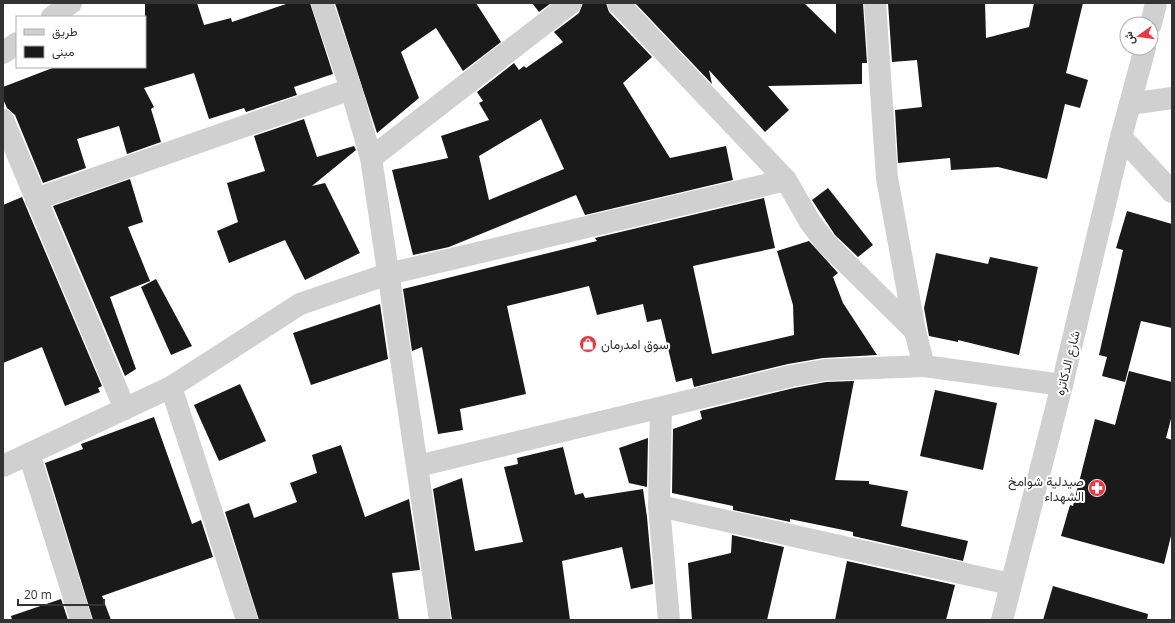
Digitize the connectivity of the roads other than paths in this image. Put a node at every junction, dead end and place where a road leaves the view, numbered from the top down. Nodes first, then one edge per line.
1 (71, 3) edge
2 (322, 3) edge
3 (571, 3) edge
4 (618, 3) edge
5 (875, 3) edge
6 (1156, 3) edge
7 (53, 16) edge
8 (1153, 16) edge
9 (16, 44) edge
10 (3, 53) edge
11 (1142, 56) edge
12 (351, 89) junction
13 (1172, 98) edge
14 (1130, 104) junction
15 (3, 120) edge
16 (1121, 137) junction
17 (371, 158) junction
18 (786, 180) junction
19 (1172, 192) edge
20 (36, 199) junction
21 (388, 274) junction
22 (915, 331) junction
23 (924, 366) junction
24 (1062, 385) junction
25 (171, 386) junction
26 (661, 408) junction
27 (125, 409) junction
28 (30, 454) junction
29 (3, 466) edge
30 (418, 466) junction
31 (659, 506) junction
32 (1010, 584) junction
33 (81, 620) edge
34 (247, 620) edge
35 (440, 620) edge
36 (669, 620) edge
37 (1002, 620) edge

1 - 7 street
2 - 12 street
3 - 17 street
4 - 18 street
5 - 22 street
6 - 8 street
9 - 10 street
11 - 14 street, شارع الدكاتره
12 - 17 street
12 - 20 street
13 - 14 street
14 - 16 street, شارع الدكاتره
15 - 20 street
16 - 19 street
16 - 24 street, شارع الدكاتره
17 - 21 street
18 - 21 street
18 - 22 street
20 - 27 street
21 - 25 street
21 - 30 street
22 - 23 street
23 - 24 street
23 - 26 street
24 - 32 street, شارع الدكاتره
25 - 27 street
25 - 34 street
26 - 30 street
26 - 31 street
27 - 28 street
28 - 29 street
28 - 33 street
30 - 35 street
31 - 32 street
31 - 36 street
32 - 37 street, شارع الدكاتره

